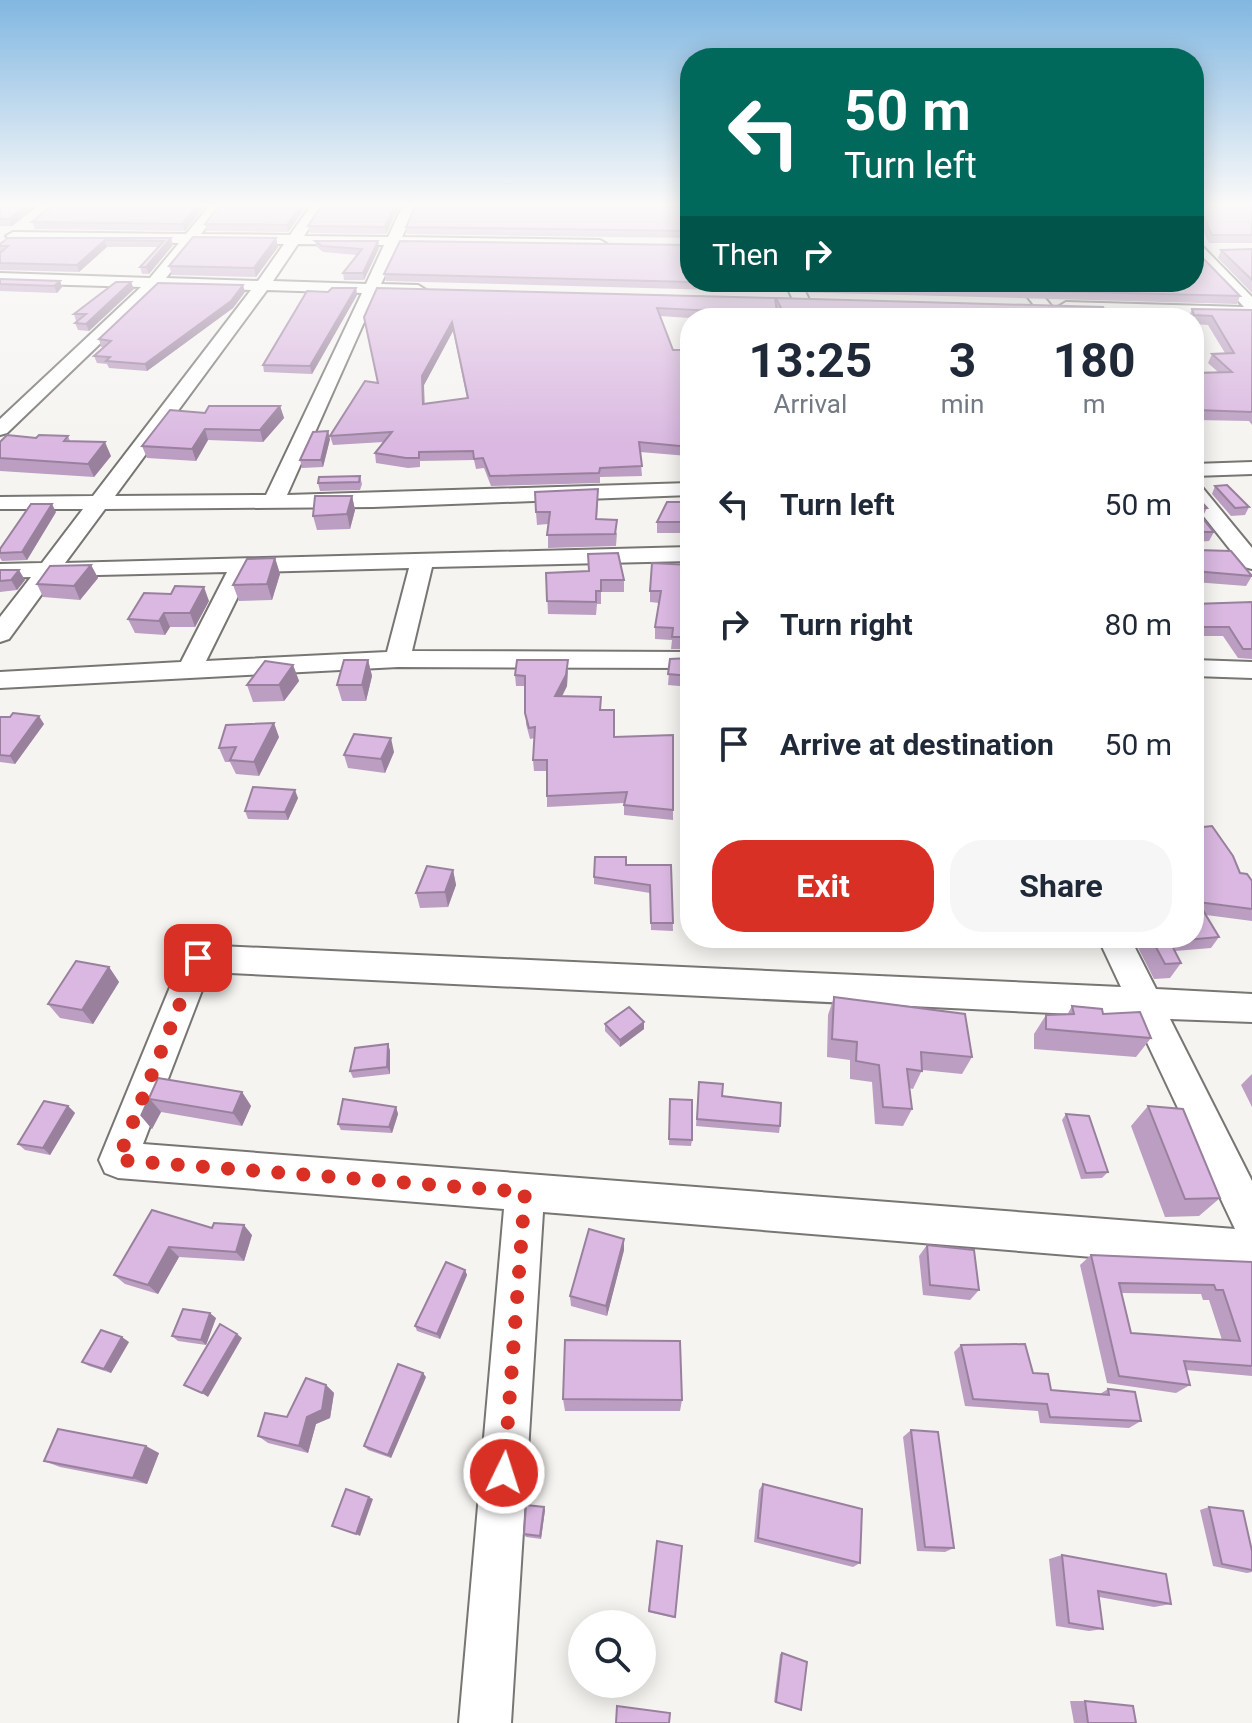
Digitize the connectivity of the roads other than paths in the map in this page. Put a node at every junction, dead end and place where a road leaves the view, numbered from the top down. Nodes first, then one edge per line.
1 (154, 283) edge
2 (169, 283) edge
3 (264, 283) edge
4 (373, 283) edge
5 (1230, 283) edge
6 (262, 286) junction
7 (370, 289) junction
8 (434, 290) edge
9 (1252, 306) edge
10 (1204, 312) edge
11 (1252, 312) edge
12 (0, 429) edge
13 (1252, 468) edge
14 (1204, 470) edge
15 (680, 489) edge
16 (100, 502) junction
17 (273, 502) junction
18 (1204, 502) edge
19 (0, 503) edge
20 (1219, 551) edge
21 (680, 554) edge
22 (1249, 555) edge
23 (422, 562) junction
24 (241, 567) junction
25 (47, 570) junction
26 (0, 571) edge
27 (0, 634) edge
28 (398, 659) junction
29 (680, 660) edge
30 (1204, 668) edge
31 (1252, 670) edge
32 (189, 671) junction
33 (0, 680) edge
34 (1119, 948) edge
35 (1146, 1005) junction
36 (1252, 1008) edge
37 (525, 1192) junction
38 (1252, 1222) edge
39 (1252, 1250) edge
40 (485, 1723) edge

1 - 12 street
2 - 6 street
3 - 6 street
4 - 7 street
5 - 9 street
6 - 7 street
6 - 16 street
7 - 8 street
7 - 17 street
10 - 11 street
13 - 14 street
15 - 17 street
16 - 17 street
16 - 19 street
16 - 25 street
18 - 22 street
20 - 22 street
21 - 23 street
23 - 24 street
23 - 28 street
24 - 25 street
24 - 32 street
25 - 26 street
25 - 27 street
28 - 29 street
28 - 32 street
30 - 31 street
32 - 33 street
34 - 35 street
35 - 36 street
35 - 37 street
35 - 38 street
37 - 39 street
37 - 40 street

